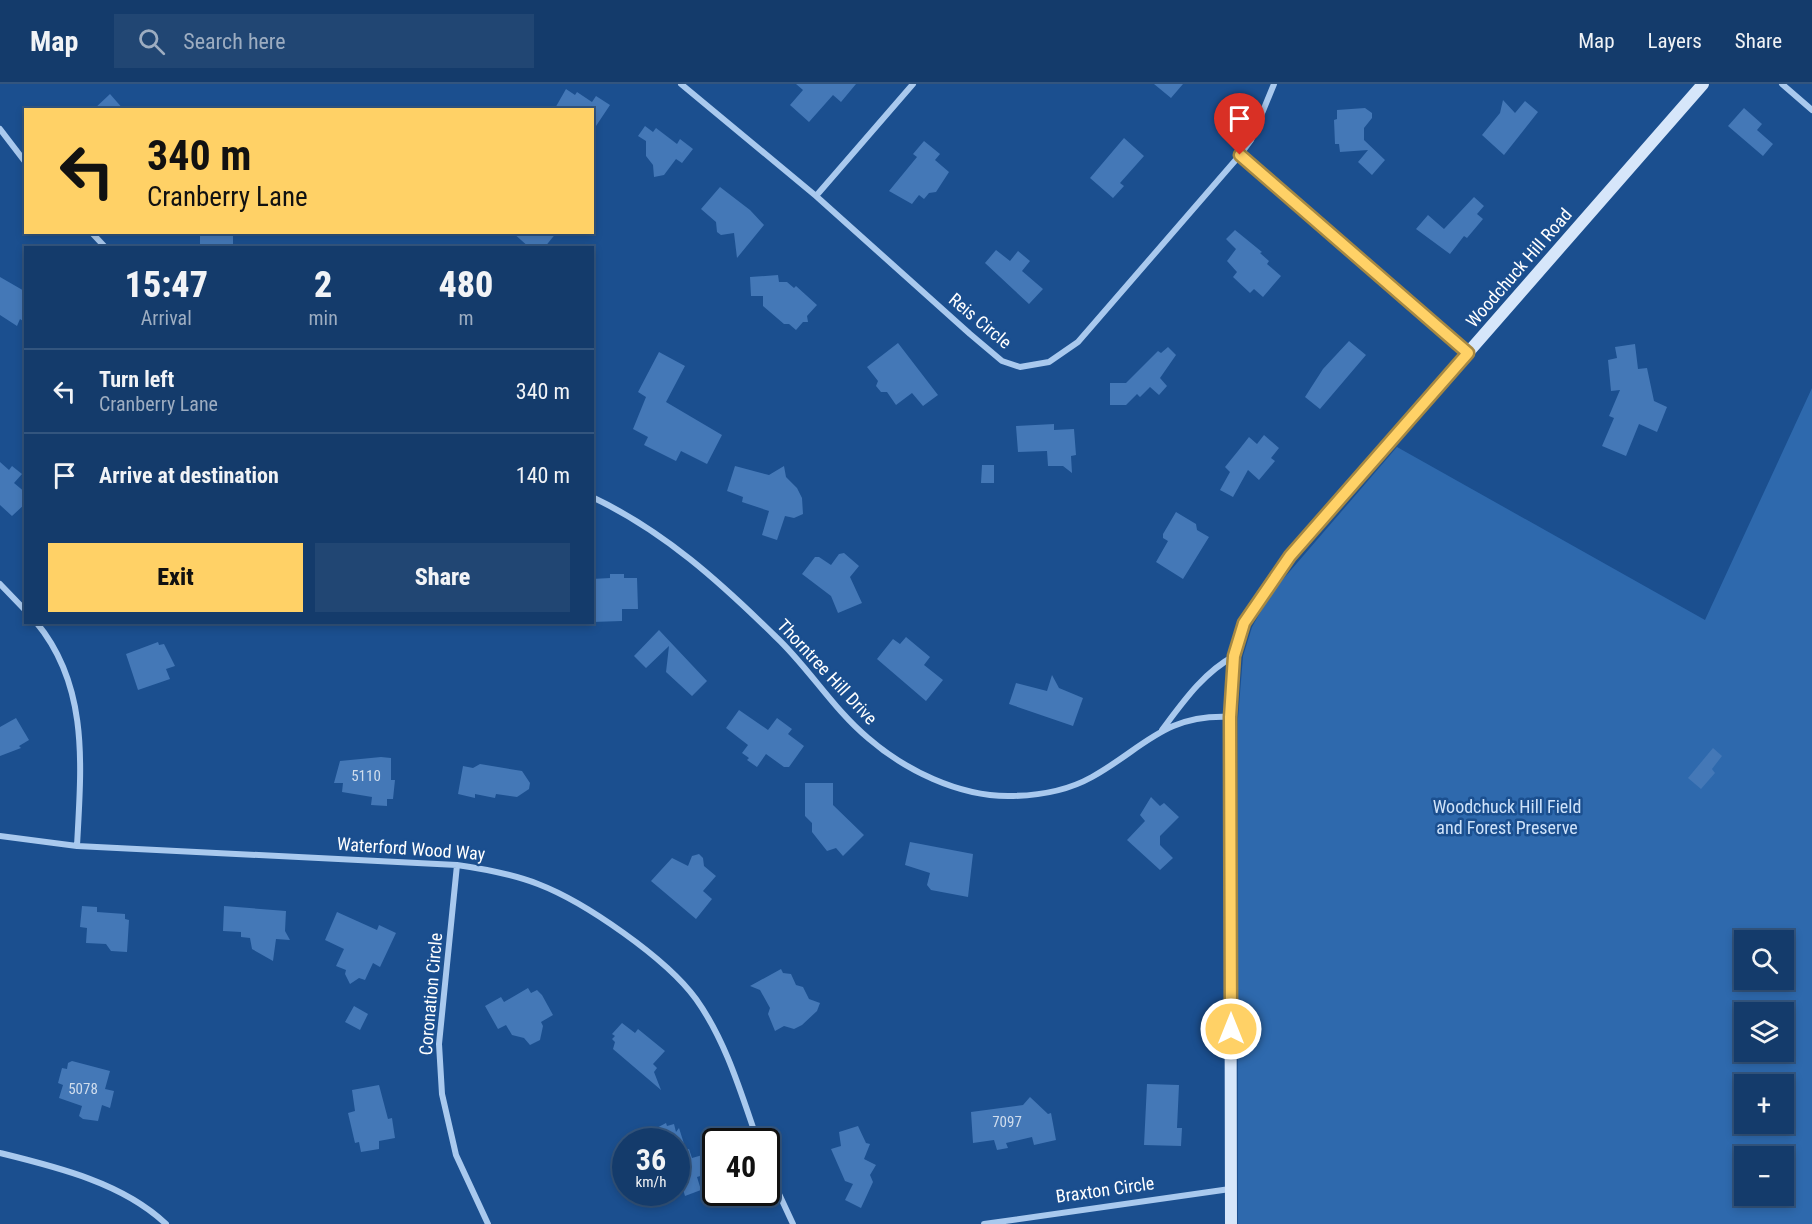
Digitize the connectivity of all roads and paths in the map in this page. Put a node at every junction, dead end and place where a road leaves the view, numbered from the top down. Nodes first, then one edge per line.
1 (681, 84) edge
2 (912, 84) edge
3 (1274, 84) edge
4 (1703, 84) edge
5 (1782, 84) edge
6 (1812, 110) edge
7 (0, 129) edge
8 (1240, 155) junction
9 (24, 160) edge
10 (816, 196) junction
11 (93, 234) edge
12 (104, 246) edge
13 (1468, 353) junction
14 (594, 498) edge
15 (0, 584) edge
16 (24, 609) edge
17 (37, 624) edge
18 (1234, 656) junction
19 (1230, 717) junction
20 (1160, 732) junction
21 (0, 836) edge
22 (77, 846) junction
23 (458, 865) junction
24 (753, 1128) edge
25 (0, 1153) edge
26 (1231, 1189) junction
27 (780, 1195) edge
28 (166, 1224) edge
29 (488, 1224) edge
30 (794, 1224) edge
31 (984, 1224) edge
32 (1231, 1224) edge

1 - 10 street, Reis Circle
2 - 10 street
3 - 8 street, Reis Circle
4 - 13 street, Woodchuck Hill Road
5 - 6 street
7 - 9 street
8 - 10 street, Reis Circle
8 - 13 street
11 - 12 street
13 - 18 street, Woodchuck Hill Road
14 - 20 street, Thorntree Hill Drive
15 - 16 street
17 - 22 street
18 - 19 street, Woodchuck Hill Road
18 - 20 street, Thorntree Hill Drive
19 - 20 street, Thorntree Hill Drive
19 - 26 street, Woodchuck Hill Road
21 - 22 street, Waterford Wood Way
22 - 23 street, Waterford Wood Way
23 - 24 street, Waterford Wood Way
23 - 29 street, Coronation Circle
25 - 28 street
26 - 31 street, Braxton Circle
26 - 32 street, Woodchuck Hill Road
27 - 30 street

